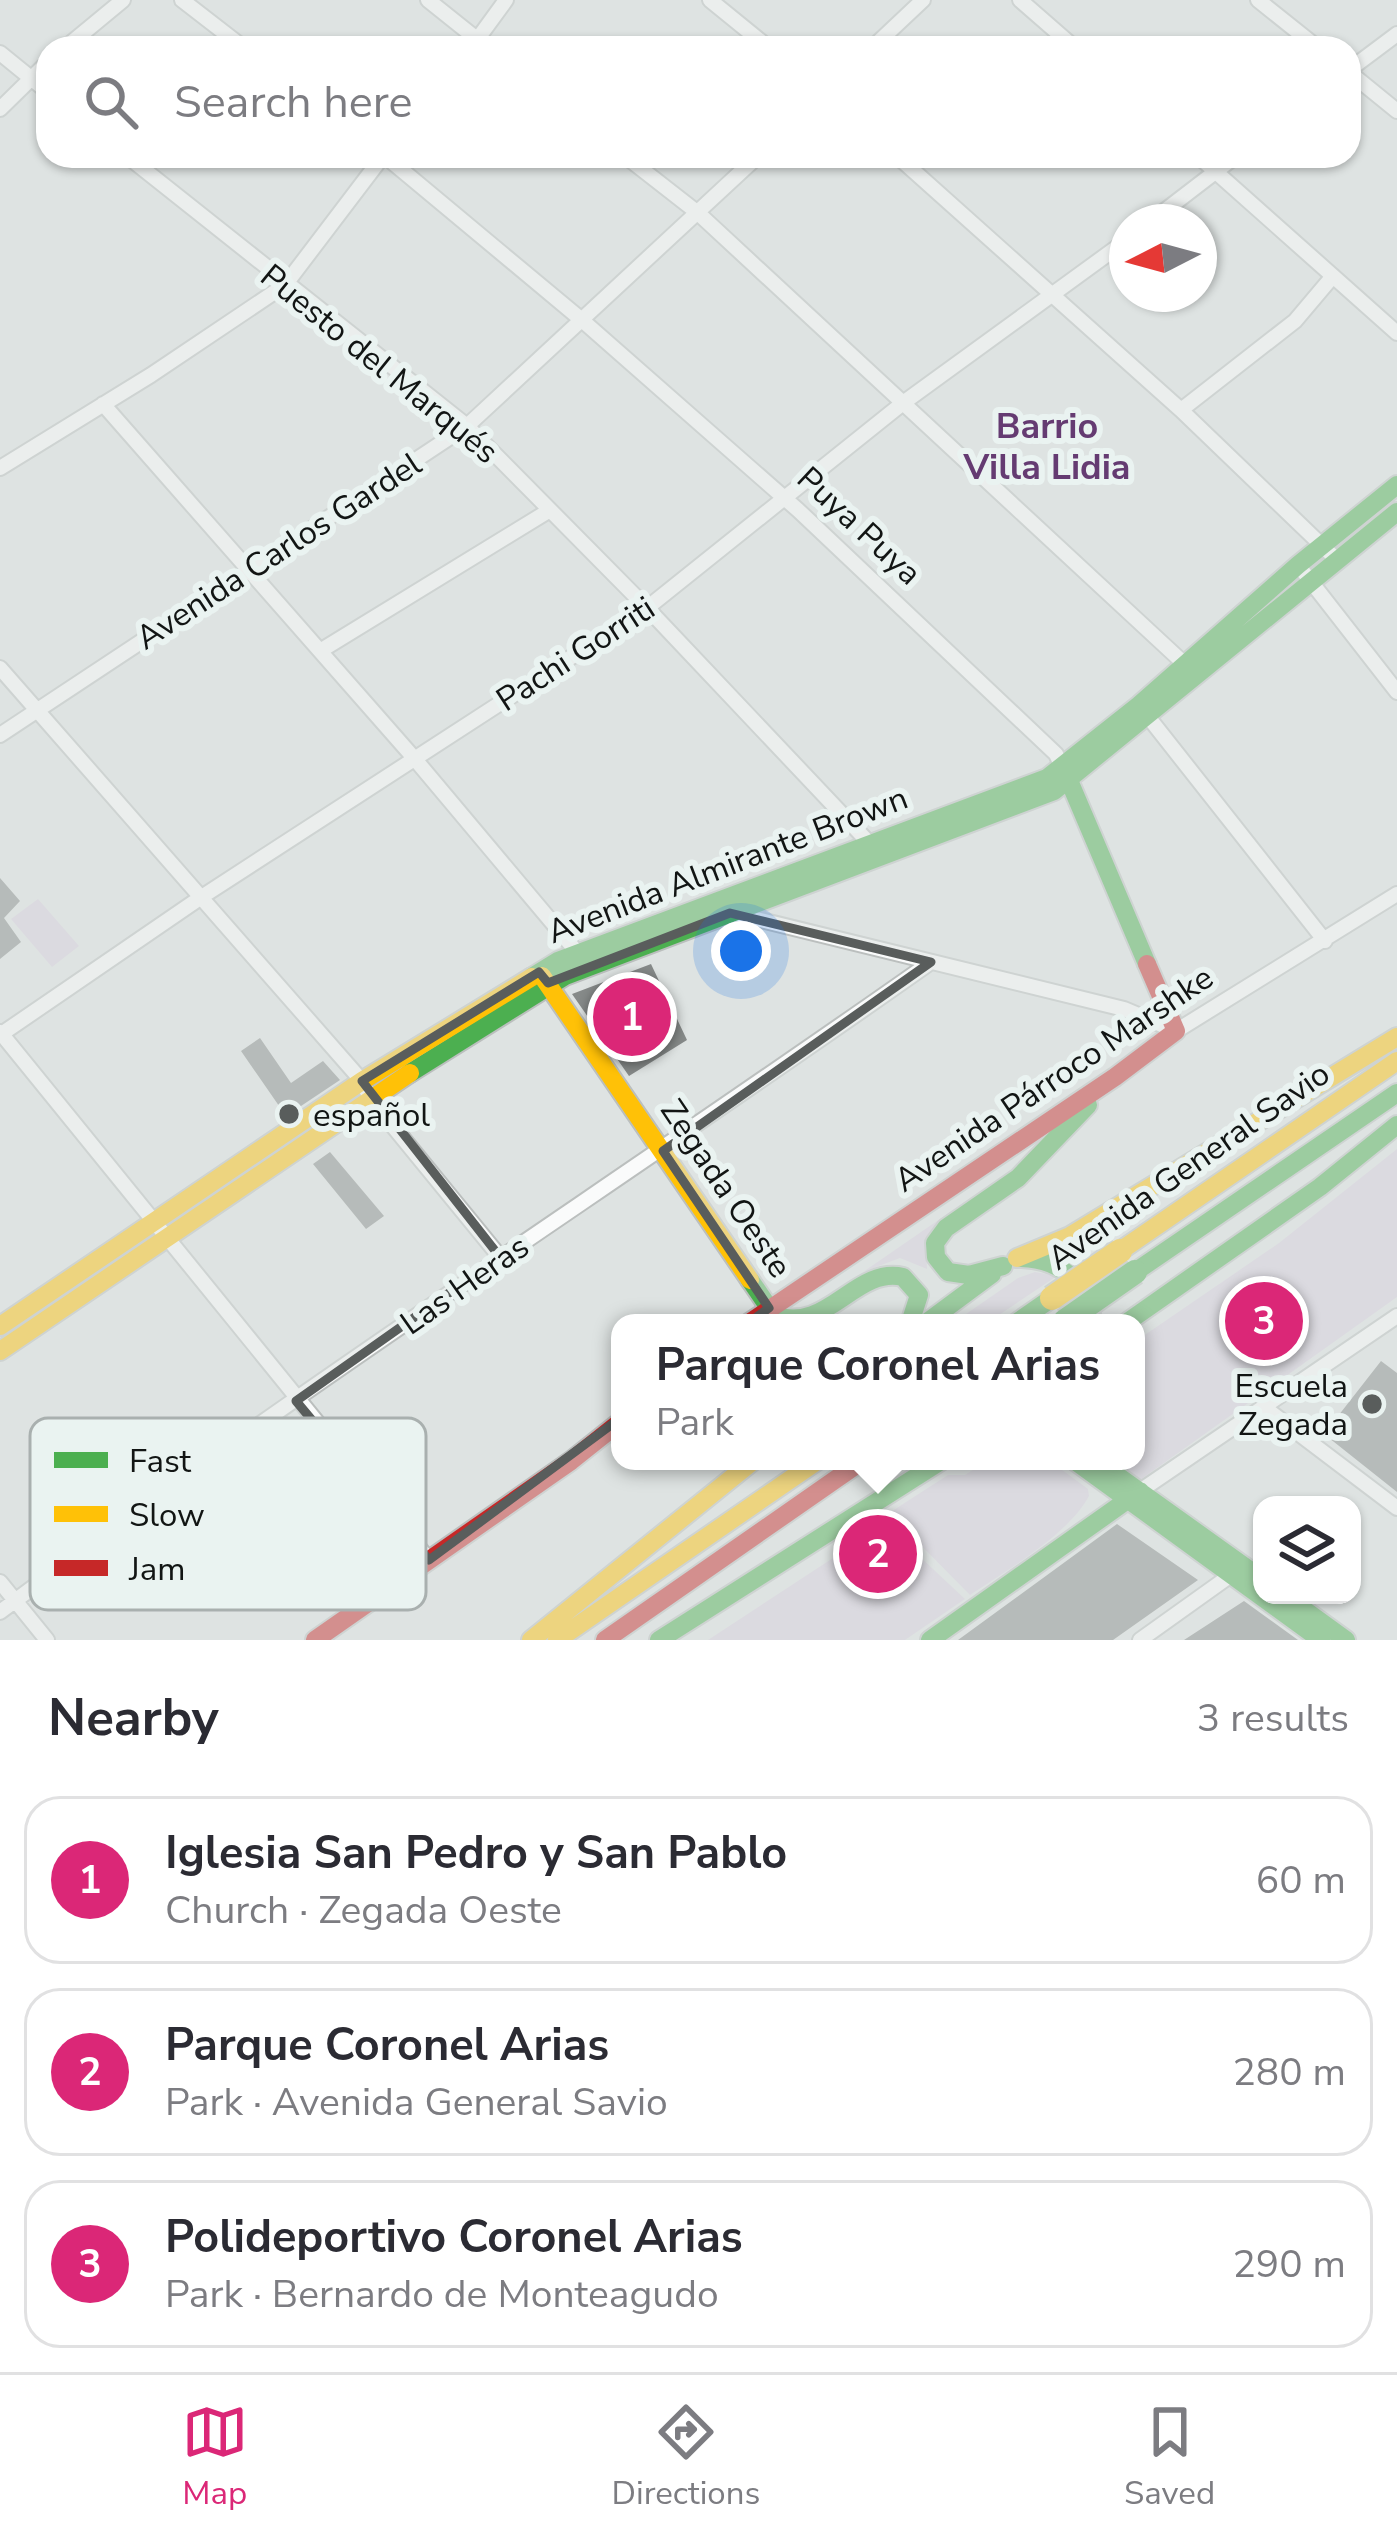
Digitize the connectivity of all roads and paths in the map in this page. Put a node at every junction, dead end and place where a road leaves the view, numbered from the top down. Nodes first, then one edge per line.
1 (123, 0) edge
2 (182, 0) edge
3 (428, 0) edge
4 (506, 0) edge
5 (710, 0) edge
6 (923, 0) edge
7 (1020, 0) edge
8 (1258, 0) edge
9 (1397, 34) edge
10 (80, 36) edge
11 (228, 36) edge
12 (469, 36) edge
13 (484, 36) edge
14 (755, 36) edge
15 (885, 36) edge
16 (1061, 36) edge
17 (1303, 36) edge
18 (0, 53) edge
19 (1361, 62) edge
20 (36, 72) edge
21 (30, 77) junction
22 (36, 82) edge
23 (1361, 82) edge
24 (0, 109) edge
25 (1397, 111) edge
26 (142, 168) edge
27 (375, 168) edge
28 (398, 168) edge
29 (641, 168) edge
30 (745, 168) edge
31 (911, 168) edge
32 (1212, 168) edge
33 (1220, 168) edge
34 (1216, 171) junction
35 (1173, 204) edge
36 (698, 213) junction
37 (1109, 254) edge
38 (1333, 276) junction
39 (285, 285) junction
40 (1055, 295) junction
41 (583, 321) junction
42 (1397, 333) edge
43 (903, 403) junction
44 (103, 404) junction
45 (1181, 410) junction
46 (467, 426) junction
47 (0, 468) edge
48 (1397, 485) edge
49 (782, 497) junction
50 (550, 510) junction
51 (1397, 512) edge
52 (1330, 552) junction
53 (248, 569) junction
54 (1304, 573) junction
55 (647, 608) junction
56 (320, 651) junction
57 (0, 668) edge
58 (1192, 670) junction
59 (1397, 692) edge
60 (34, 710) junction
61 (1144, 711) junction
62 (0, 735) edge
63 (414, 758) junction
64 (1066, 774) junction
65 (875, 849) junction
66 (1397, 894) edge
67 (200, 898) junction
68 (704, 908) junction
69 (730, 913) junction
70 (1325, 941) junction
71 (582, 959) junction
72 (932, 962) junction
73 (544, 979) junction
74 (1176, 1031) junction
75 (0, 1034) edge
76 (1397, 1036) edge
77 (1397, 1061) edge
78 (1115, 1076) junction
79 (366, 1090) junction
80 (1397, 1093) edge
81 (1397, 1125) edge
82 (663, 1151) junction
83 (161, 1229) junction
84 (500, 1257) junction
85 (1010, 1262) junction
86 (758, 1314) edge
87 (762, 1314) edge
88 (816, 1314) edge
89 (915, 1314) edge
90 (938, 1314) edge
91 (1029, 1314) edge
92 (1075, 1314) edge
93 (1091, 1314) edge
94 (1139, 1314) edge
95 (1397, 1316) edge
96 (0, 1325) edge
97 (0, 1351) edge
98 (296, 1401) junction
99 (1265, 1408) junction
100 (272, 1418) edge
101 (310, 1418) edge
102 (611, 1429) edge
103 (742, 1470) edge
104 (804, 1470) edge
105 (849, 1470) edge
106 (927, 1470) edge
107 (1091, 1470) edge
108 (1107, 1470) edge
109 (1135, 1495) junction
110 (1397, 1508) edge
111 (426, 1556) edge
112 (429, 1560) junction
113 (426, 1562) edge
114 (1253, 1573) edge
115 (1231, 1574) junction
116 (0, 1582) edge
117 (30, 1590) edge
118 (15, 1601) junction
119 (1296, 1604) edge
120 (358, 1610) edge
121 (0, 1612) edge
122 (47, 1640) edge
123 (315, 1640) edge
124 (531, 1640) edge
125 (557, 1640) edge
126 (605, 1640) edge
127 (659, 1640) edge
128 (930, 1640) edge
129 (1140, 1640) edge
130 (1321, 1640) edge
131 (1346, 1640) edge

1 - 10 street
2 - 11 street
3 - 12 street
4 - 13 street
5 - 14 street
6 - 15 street
7 - 16 street
8 - 17 street
9 - 19 street
18 - 21 street
20 - 21 street
21 - 22 street
21 - 24 street
23 - 25 street
26 - 39 street, Puesto del Marqués
27 - 39 street
28 - 41 street, Puya Puya
29 - 36 street
30 - 36 street, Avenida Carlos Gardel
31 - 40 street
32 - 34 street
33 - 34 street
34 - 35 street
34 - 38 street
36 - 41 street, Avenida Carlos Gardel
36 - 43 street
37 - 40 street, Pachi Gorriti
38 - 42 street
38 - 45 street
39 - 44 street
39 - 46 street, Puesto del Marqués
40 - 43 street, Pachi Gorriti
40 - 45 street
41 - 46 street, Avenida Carlos Gardel
41 - 49 street, Puya Puya
43 - 49 street, Pachi Gorriti
43 - 58 street
44 - 47 street
44 - 53 street
45 - 52 street
46 - 50 street, Puesto del Marqués
46 - 53 street, Avenida Carlos Gardel
48 - 52 main road, Avenida Almirante Brown
49 - 55 street, Pachi Gorriti
49 - 64 street, Puya Puya
50 - 55 street, Puesto del Marqués
50 - 56 street
51 - 52 main road, Avenida Almirante Brown
52 - 54 main road, Avenida Almirante Brown
53 - 56 street
53 - 60 street, Avenida Carlos Gardel
54 - 58 main road, Avenida Almirante Brown
54 - 59 street
55 - 63 street, Pachi Gorriti
55 - 65 street, Puesto del Marqués
56 - 63 street
57 - 60 street
58 - 61 main road, Avenida Almirante Brown
60 - 62 street, Avenida Carlos Gardel
60 - 67 street
61 - 64 main road, Avenida Almirante Brown
61 - 70 street
63 - 67 street, Pachi Gorriti
63 - 71 street
64 - 65 main road, Avenida Almirante Brown
64 - 74 main road, Puya Puya
65 - 68 main road, Avenida Almirante Brown
65 - 69 main road, Avenida Almirante Brown
66 - 70 street, Avenida Párroco Marshke
67 - 75 street, Pachi Gorriti
67 - 79 street
68 - 69 street
68 - 71 main road, Avenida Almirante Brown
69 - 71 main road, Avenida Almirante Brown
69 - 72 street
70 - 74 street, Avenida Párroco Marshke
71 - 73 main road, Avenida Almirante Brown
72 - 74 street
72 - 82 street, Las Heras
73 - 79 main road, Avenida Almirante Brown
73 - 82 main road, Zegada Oeste
74 - 78 main road, Avenida Párroco Marshke
75 - 83 street
76 - 85 main road
77 - 91 main road, Avenida General Savio, bridge
78 - 85 main road
78 - 87 main road, Avenida Párroco Marshke
79 - 83 main road, Avenida Almirante Brown
79 - 84 street
80 - 92 main road, Avenida General Savio, bridge
81 - 94 main road
82 - 84 street, Las Heras
82 - 86 main road, Zegada Oeste
83 - 96 main road, Avenida Almirante Brown
83 - 97 main road, Avenida Almirante Brown
83 - 98 street
84 - 98 street, Las Heras
85 - 90 main road
85 - 93 main road
88 - 89 main road
95 - 99 street
98 - 100 street, Las Heras
98 - 101 street
99 - 109 street
99 - 110 street
102 - 112 main road
103 - 124 main road
104 - 125 main road
105 - 126 main road
106 - 127 main road
107 - 109 main road
108 - 109 main road
109 - 114 main road
109 - 115 main road
109 - 128 main road
111 - 112 street
112 - 113 main road
115 - 129 street
115 - 130 main road
116 - 118 street
117 - 118 street, Las Heras
118 - 121 street, Las Heras
118 - 122 street
119 - 131 main road
120 - 123 main road

